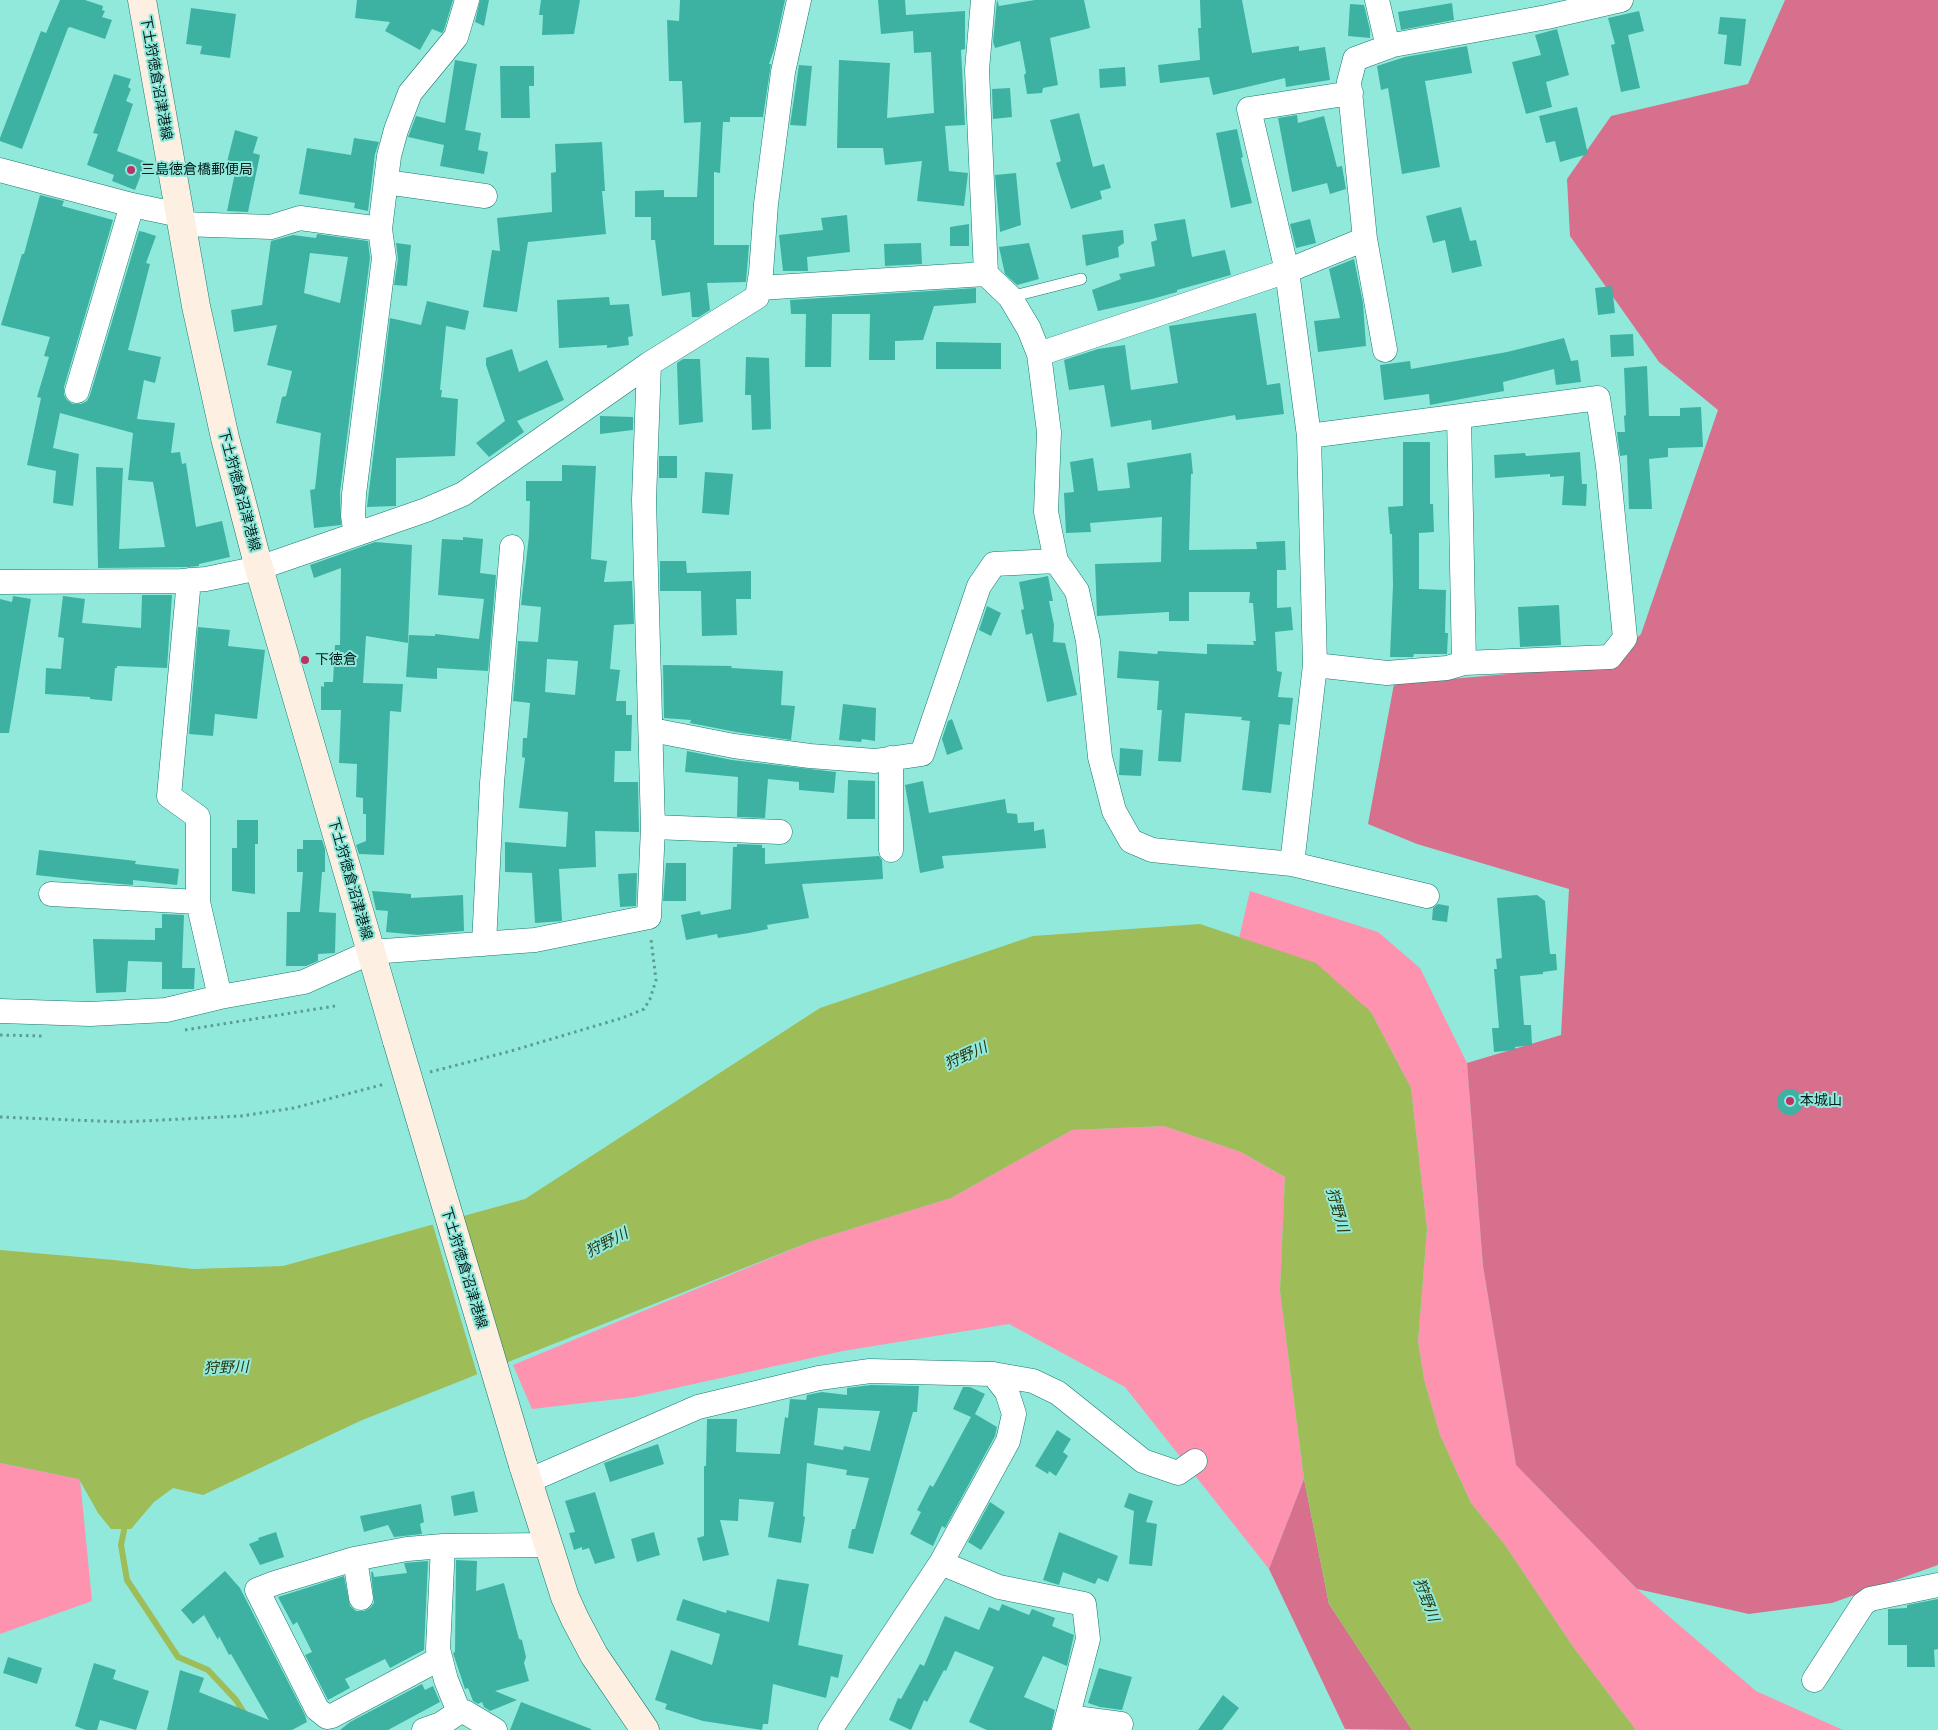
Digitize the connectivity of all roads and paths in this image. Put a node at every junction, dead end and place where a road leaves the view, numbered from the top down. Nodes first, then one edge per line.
1 (142, 0) edge
2 (467, 0) edge
3 (799, 0) edge
4 (983, 0) edge
5 (1377, 0) edge
6 (1621, 0) edge
7 (1388, 47) junction
8 (1351, 93) junction
9 (0, 170) edge
10 (386, 182) junction
11 (485, 196) dead end
12 (132, 205) junction
13 (181, 220) junction
14 (380, 229) junction
15 (1365, 239) junction
16 (1287, 271) junction
17 (986, 274) junction
18 (1081, 278) dead end
19 (759, 288) junction
20 (1010, 298) junction
21 (1385, 350) dead end
22 (1040, 354) junction
23 (648, 364) junction
24 (77, 391) dead end
25 (1459, 417) junction
26 (1309, 436) junction
27 (356, 534) junction
28 (512, 547) dead end
29 (1056, 561) junction
30 (259, 568) junction
31 (189, 580) junction
32 (0, 582) edge
33 (1464, 663) junction
34 (1315, 665) junction
35 (652, 730) junction
36 (891, 758) junction
37 (653, 827) junction
38 (780, 832) dead end
39 (892, 850) dead end
40 (1292, 864) junction
41 (51, 894) dead end
42 (1427, 896) dead end
43 (198, 902) junction
44 (649, 916) junction
45 (484, 944) junction
46 (372, 952) junction
47 (220, 997) junction
48 (0, 1010) edge
49 (426, 1073) dead end
50 (389, 1083) dead end
51 (0, 1117) edge
52 (994, 1374) junction
53 (1195, 1461) dead end
54 (525, 1473) junction
55 (548, 1545) junction
56 (443, 1546) junction
57 (355, 1559) junction
58 (941, 1563) junction
59 (1938, 1586) edge
60 (361, 1598) dead end
61 (440, 1659) junction
62 (1814, 1680) dead end
63 (460, 1712) junction
64 (1066, 1724) edge
65 (1121, 1724) dead end
66 (633, 1725) edge
67 (424, 1730) edge
68 (495, 1730) edge
69 (830, 1730) edge

1 - 13 main road, 下土狩徳倉沼津港線
2 - 10 street
3 - 19 street
4 - 17 street
5 - 7 street
6 - 7 street
7 - 8 street
8 - 15 street
8 - 16 street
9 - 12 street
10 - 11 street
10 - 14 street
12 - 13 street
12 - 24 street
13 - 14 street
13 - 30 main road, 下土狩徳倉沼津港線
14 - 27 street
15 - 16 street
15 - 21 street
16 - 22 street
16 - 26 street
17 - 19 street
17 - 20 street
18 - 20 lane
19 - 23 street
20 - 22 street
22 - 29 street
23 - 27 street
23 - 35 street
25 - 26 street
25 - 33 street
25 - 33 street
26 - 34 street
27 - 30 street
28 - 45 street
29 - 36 street
29 - 40 street
30 - 31 street
30 - 46 main road, 下土狩徳倉沼津港線
31 - 32 street
31 - 43 street
33 - 34 street
34 - 40 street
35 - 36 street
35 - 37 street
36 - 39 street
37 - 38 street
37 - 44 street
40 - 42 street
41 - 43 street
43 - 47 street
44 - 45 street
44 - 49 path
45 - 46 street
46 - 47 street
46 - 54 main road, 下土狩徳倉沼津港線, bridge
47 - 48 street
50 - 51 path
52 - 53 street
52 - 54 street
52 - 58 street
54 - 55 main road, 下土狩徳倉沼津港線
55 - 56 street
55 - 66 main road, 下土狩徳倉沼津港線
56 - 57 street
56 - 61 street
57 - 60 street
57 - 61 street
58 - 64 street
58 - 69 street
59 - 62 street
61 - 63 street
63 - 67 street
63 - 68 street
64 - 65 street

